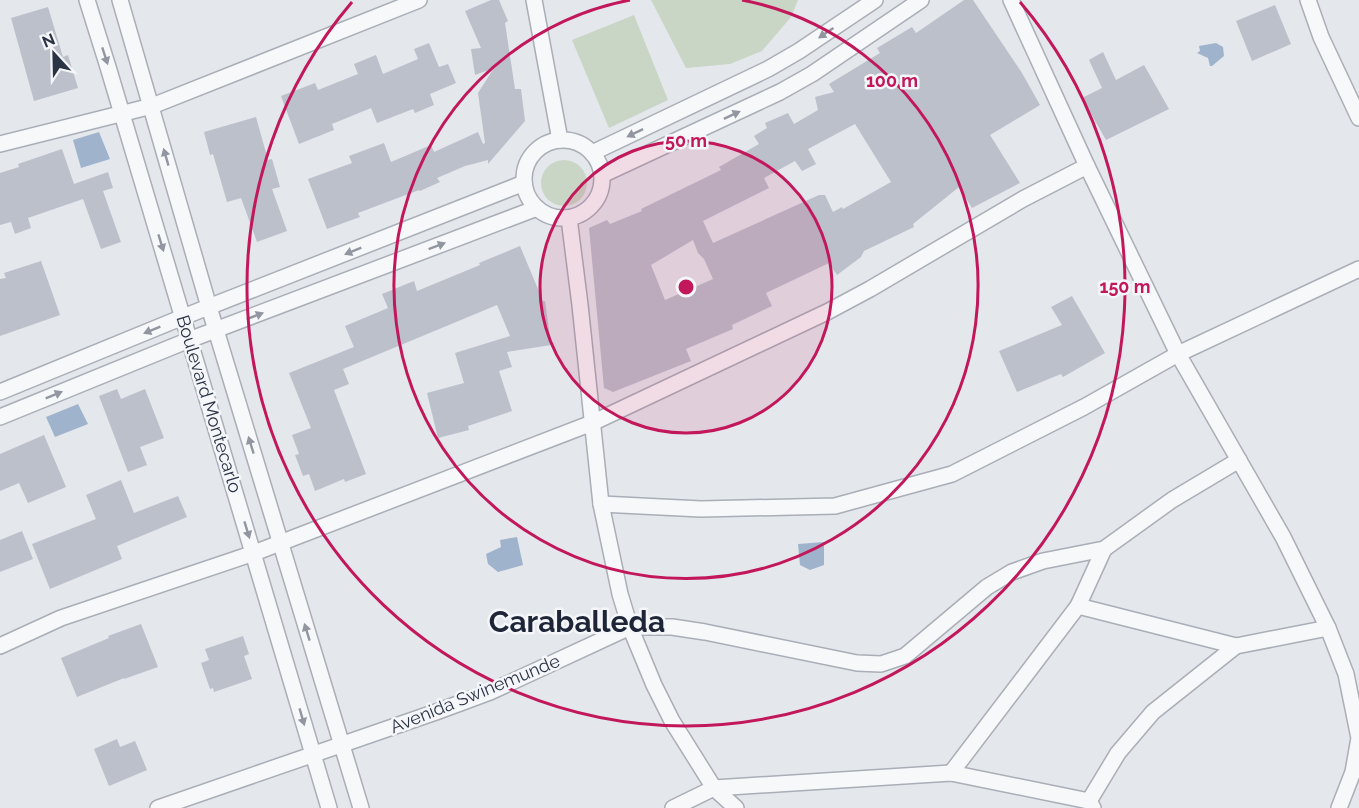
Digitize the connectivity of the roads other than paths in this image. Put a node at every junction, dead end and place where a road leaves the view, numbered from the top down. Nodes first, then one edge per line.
1 (87, 0) edge
2 (120, 0) edge
3 (419, 0) edge
4 (534, 0) edge
5 (875, 0) edge
6 (921, 0) edge
7 (1011, 0) edge
8 (1308, 0) edge
9 (152, 106) junction
10 (122, 114) junction
11 (1359, 118) edge
12 (561, 141) junction
13 (0, 144) edge
14 (592, 153) junction
15 (1087, 166) junction
16 (602, 175) junction
17 (524, 183) junction
18 (537, 208) junction
19 (569, 218) junction
20 (1359, 269) edge
21 (209, 308) junction
22 (183, 317) junction
23 (217, 331) junction
24 (189, 340) junction
25 (1178, 354) junction
26 (0, 392) edge
27 (0, 417) edge
28 (592, 423) junction
29 (1239, 460) junction
30 (602, 504) junction
31 (280, 542) junction
32 (1104, 549) junction
33 (254, 553) junction
34 (1078, 606) junction
35 (630, 627) junction
36 (1328, 627) junction
37 (0, 646) edge
38 (1236, 646) junction
39 (1359, 738) edge
40 (341, 746) junction
41 (313, 754) junction
42 (951, 773) junction
43 (714, 788) junction
44 (1091, 805) edge
45 (158, 808) edge
46 (329, 808) edge
47 (361, 808) edge
48 (674, 808) edge
49 (736, 808) edge
50 (1339, 808) edge

1 -> 10 street, Boulevard Montecarlo
2 - 9 street, Boulevard Montecarlo
3 - 9 street
4 - 12 street
5 -> 14 street
16 -> 6 street
7 - 15 street
8 - 11 street
9 - 10 street
21 -> 9 street, Boulevard Montecarlo
10 - 13 street
10 -> 22 street, Boulevard Montecarlo
12 - 14 street
12 - 17 street
14 - 16 street
15 - 25 street
15 - 28 street
16 - 19 street
17 - 18 street
17 -> 21 street
18 - 19 street
23 -> 18 street
19 - 28 street
20 - 25 street
21 - 22 street
21 - 23 street, Boulevard Montecarlo
22 - 24 street, Boulevard Montecarlo
22 -> 26 street
23 - 24 street
31 -> 23 street, Boulevard Montecarlo
27 -> 24 street
24 -> 33 street, Boulevard Montecarlo
25 - 29 street
25 - 30 street
28 - 30 street
28 - 31 street
29 - 32 street, Avenida Swinemunde
29 - 36 street
30 - 35 street
31 - 33 street
40 -> 31 street, Boulevard Montecarlo
32 - 34 street
32 - 35 street, Avenida Swinemunde
33 - 37 street
33 -> 41 street, Boulevard Montecarlo
34 - 38 street
34 - 42 street
35 - 40 street, Avenida Swinemunde
35 - 43 street
36 - 38 street
36 - 39 street
38 - 44 street
39 - 50 street
40 - 41 street, Avenida Swinemunde
40 - 47 street, Boulevard Montecarlo
41 - 45 street, Avenida Swinemunde
41 - 46 street, Boulevard Montecarlo
42 - 43 street
42 - 44 street
43 - 48 street
43 - 49 street

